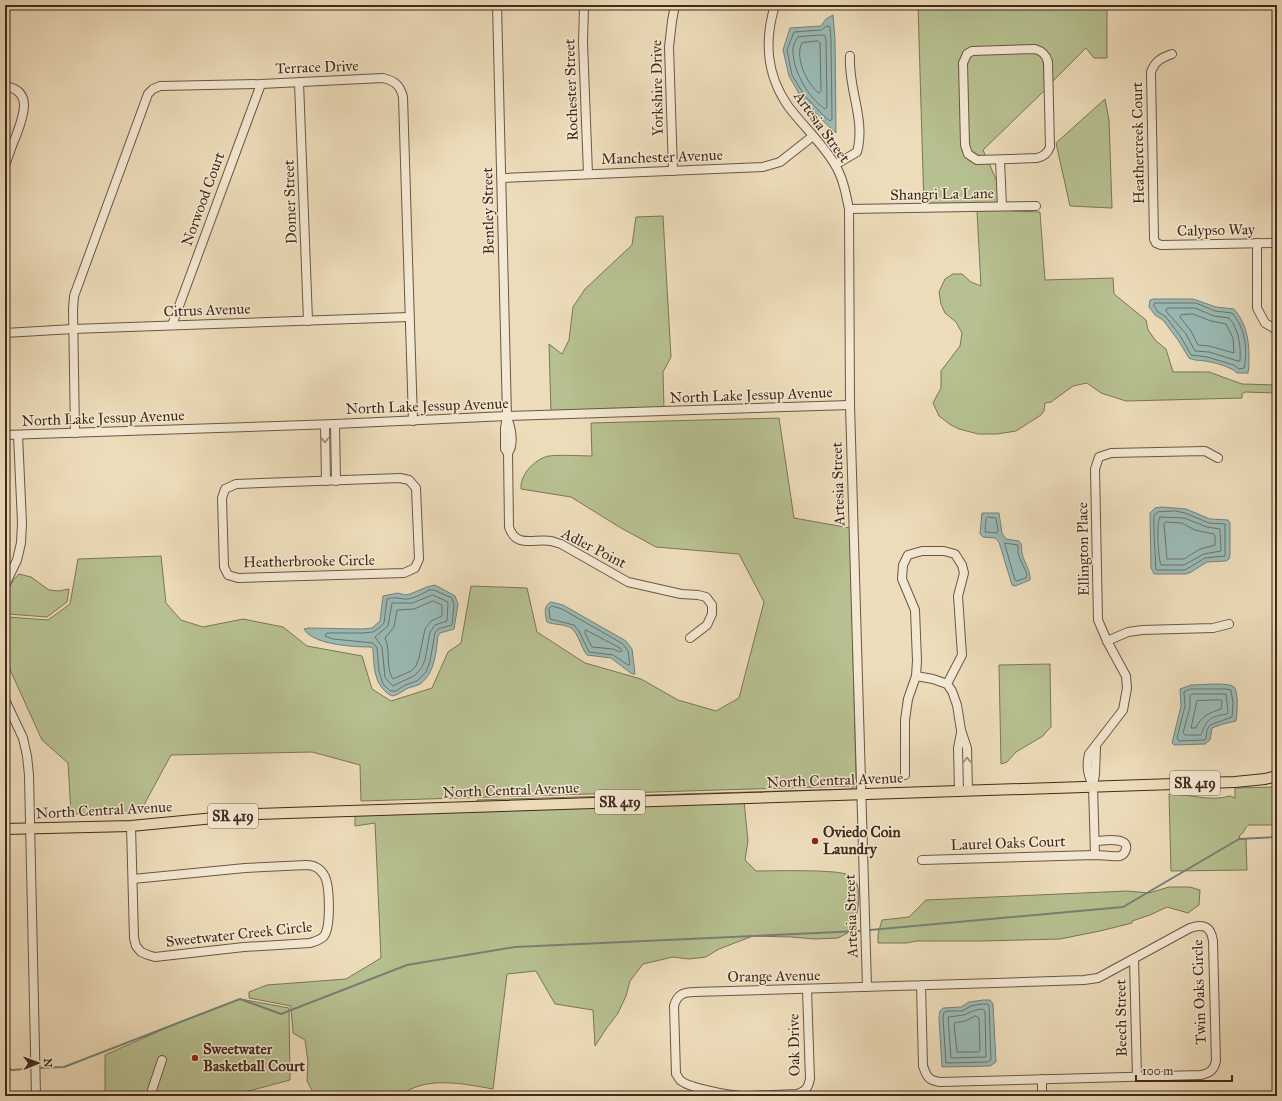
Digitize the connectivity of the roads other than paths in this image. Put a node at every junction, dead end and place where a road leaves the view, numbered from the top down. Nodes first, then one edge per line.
1 (497, 5) edge
2 (584, 5) edge
3 (675, 5) edge
4 (775, 5) edge
5 (1172, 54) dead end
6 (850, 56) dead end
7 (299, 82) junction
8 (260, 84) junction
9 (5, 86) edge
10 (813, 136) junction
11 (1000, 160) junction
12 (5, 165) edge
13 (835, 165) junction
14 (673, 171) junction
15 (588, 174) junction
16 (502, 178) junction
17 (1002, 206) junction
18 (1036, 206) dead end
19 (849, 209) junction
20 (1257, 243) junction
21 (1277, 243) edge
22 (1156, 244) joint
23 (409, 317) junction
24 (308, 321) junction
25 (172, 325) junction
26 (73, 329) junction
27 (1277, 330) edge
28 (5, 334) edge
29 (850, 405) junction
30 (507, 416) junction
31 (412, 421) junction
32 (325, 424) junction
33 (335, 424) junction
34 (75, 433) junction
35 (5, 435) edge
36 (18, 435) junction
37 (335, 455) junction
38 (326, 456) junction
39 (1218, 458) dead end
40 (326, 481) junction
41 (336, 481) junction
42 (5, 585) edge
43 (1229, 624) dead end
44 (690, 638) dead end
45 (1107, 641) junction
46 (916, 676) junction
47 (946, 684) junction
48 (5, 700) edge
49 (905, 775) dead end
50 (1277, 776) edge
51 (1093, 786) junction
52 (963, 791) junction
53 (861, 794) junction
54 (131, 826) junction
55 (31, 828) junction
56 (5, 829) edge
57 (1095, 841) junction
58 (1095, 855) junction
59 (922, 860) dead end
60 (133, 879) junction
61 (1134, 959) junction
62 (921, 985) junction
63 (867, 987) junction
64 (807, 989) junction
65 (162, 1060) dead end
66 (1137, 1076) junction
67 (1042, 1079) junction
68 (36, 1096) edge
69 (150, 1096) edge
70 (741, 1096) edge
71 (749, 1096) edge
72 (1042, 1096) edge

1 - 16 street, Bentley Street
2 - 15 street, Rochester Street
3 - 14 street, Yorkshire Drive
4 - 10 street, Artesia Street
5 - 22 street, Heathercreek Court
6 - 13 street
7 - 8 street, Terrace Drive
7 - 23 street, Terrace Drive
7 - 24 street, Domer Street
8 - 25 street, Norwood Court
8 - 26 street, Terrace Drive
9 - 12 street
10 - 13 street, Artesia Street
10 - 14 street, Manchester Avenue
11 - 11 street
11 - 17 street
13 - 19 street, Artesia Street
14 - 15 street, Manchester Avenue
15 - 16 street, Manchester Avenue
16 - 30 street, Bentley Street
17 - 18 street, Shangri La Lane
17 - 19 street, Shangri La Lane
19 - 29 street, Artesia Street
20 - 21 street, Calypso Way
20 - 22 street, Calypso Way
20 - 27 street
23 - 24 street, Citrus Avenue
23 - 31 street, Terrace Drive
24 - 25 street, Citrus Avenue
25 - 26 street, Citrus Avenue
26 - 28 street, Citrus Avenue
26 - 34 street, Terrace Drive
29 - 30 street, North Lake Jessup Avenue
29 - 53 street, Artesia Street
30 - 31 street, North Lake Jessup Avenue
30 - 44 street, Adler Point
31 - 33 street, North Lake Jessup Avenue
32 - 33 street, North Lake Jessup Avenue
32 - 34 street, North Lake Jessup Avenue
32 -> 38 street
33 - 37 street
34 - 36 street, North Lake Jessup Avenue
35 - 36 street, North Lake Jessup Avenue
36 - 42 street
37 - 38 street
37 - 41 street
38 - 40 street
39 - 45 street, Ellington Place
40 - 41 street, Heatherbrooke Circle
40 - 41 street, Heatherbrooke Circle
43 - 45 street
45 - 51 street, Ellington Place
46 - 47 street
46 - 47 street
46 - 49 street
47 - 52 street
48 - 55 street
50 - 51 main road, North Central Avenue / SR 419
51 - 52 main road, North Central Avenue / SR 419
51 - 57 street
52 - 53 main road, North Central Avenue / SR 419
53 - 54 main road, North Central Avenue / SR 419
53 - 63 street, Artesia Street
54 - 55 main road, North Central Avenue / SR 419
54 - 60 street, Sweetwater Creek Circle
55 - 56 main road, North Central Avenue / SR 419
55 - 68 street
57 - 58 street
57 - 58 street, Laurel Oaks Court
58 - 59 street, Laurel Oaks Court
60 - 60 street, Sweetwater Creek Circle
61 - 62 street, Twin Oaks Circle
61 - 66 street, Beech Street
61 - 66 street, Twin Oaks Circle
62 - 63 street, Twin Oaks Circle
62 - 67 street, Twin Oaks Circle
63 - 64 street, Orange Avenue
64 - 70 street, Orange Avenue
64 - 71 street, Oak Drive
65 - 69 street
66 - 67 street, Twin Oaks Circle
67 - 72 street

